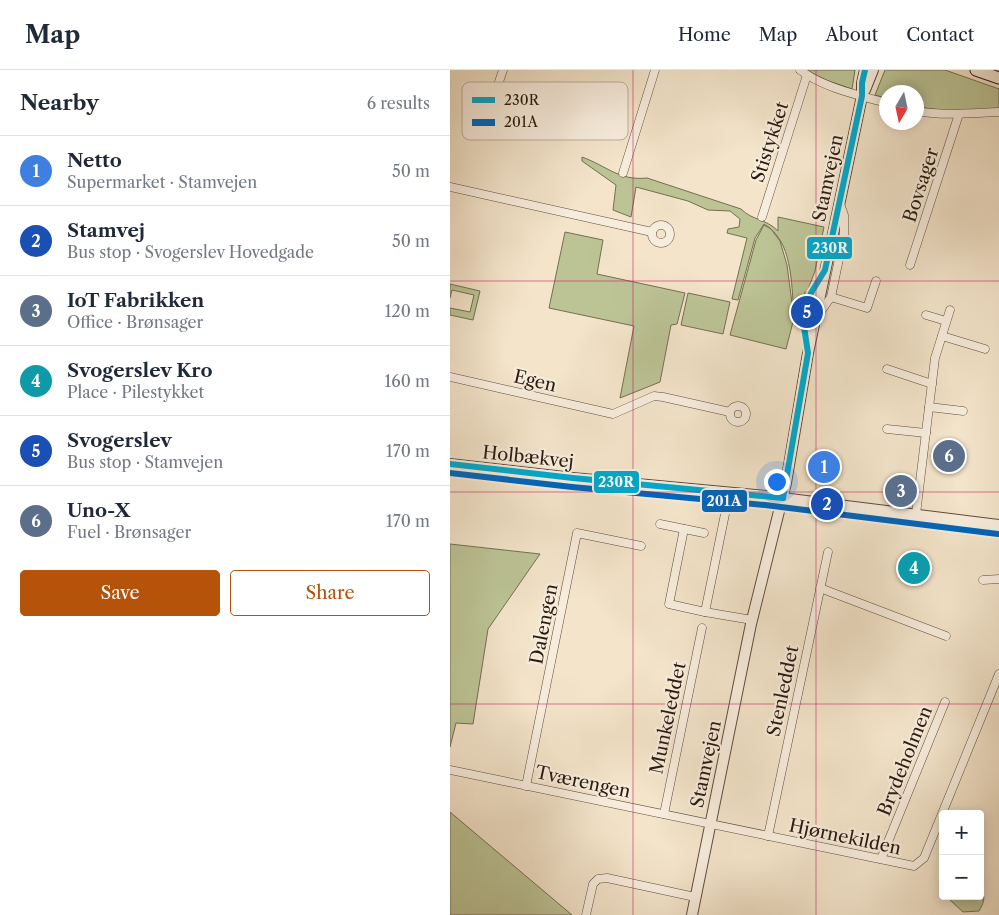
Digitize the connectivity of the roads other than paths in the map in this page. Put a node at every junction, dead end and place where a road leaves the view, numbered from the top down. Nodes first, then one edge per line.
1 (503, 70) edge
2 (655, 70) edge
3 (800, 70) edge
4 (865, 70) edge
5 (873, 70) edge
6 (976, 70) edge
7 (807, 75) junction
8 (999, 78) edge
9 (499, 82) edge
10 (862, 96) junction
11 (879, 101) edge
12 (924, 112) edge
13 (999, 112) edge
14 (959, 114) junction
15 (623, 173) dead end
16 (450, 187) edge
17 (839, 202) junction
18 (762, 217) dead end
19 (652, 232) dead end
20 (910, 265) dead end
21 (876, 282) dead end
22 (831, 297) junction
23 (950, 310) dead end
24 (926, 315) dead end
25 (815, 319) junction
26 (946, 321) junction
27 (942, 336) junction
28 (985, 349) dead end
29 (887, 369) dead end
30 (450, 377) edge
31 (932, 384) junction
32 (929, 407) junction
33 (963, 411) dead end
34 (730, 412) dead end
35 (887, 429) dead end
36 (926, 433) junction
37 (450, 464) edge
38 (782, 498) junction
39 (725, 514) dead end
40 (916, 514) junction
41 (660, 524) dead end
42 (999, 525) edge
43 (684, 529) junction
44 (704, 533) dead end
45 (641, 546) dead end
46 (828, 552) dead end
47 (999, 579) edge
48 (983, 580) dead end
49 (820, 588) junction
50 (705, 612) junction
51 (752, 620) junction
52 (702, 628) dead end
53 (946, 636) dead end
54 (999, 674) edge
55 (945, 702) dead end
56 (450, 770) edge
57 (526, 786) junction
58 (664, 814) junction
59 (710, 824) junction
60 (768, 836) junction
61 (881, 859) junction
62 (695, 897) junction
63 (586, 915) edge
64 (692, 915) edge

1 - 9 street
2 - 15 street
3 - 7 street
4 - 10 street, Stamvejen
5 - 10 street, Stamvejen
6 - 8 main road
7 - 10 street
7 - 18 street, Stistykket
10 - 11 street
10 - 17 street, Stamvejen
12 - 14 street
13 - 14 street
14 - 20 street, Bovsager
16 - 19 street
17 - 22 street
17 - 25 street, Stamvejen
21 - 22 street
22 - 25 street
23 - 26 street
24 - 26 street
25 - 38 street, Stamvejen
26 - 27 street
27 - 28 street
27 - 31 street
29 - 31 street
30 - 34 street, Egen
31 - 32 street
32 - 33 street
32 - 36 street
35 - 36 street
36 - 40 street
37 - 38 street, Holbækvej
38 - 40 street, Holbækvej
38 - 51 street, Stamvejen
39 - 50 street
40 - 42 street, Holbækvej
41 - 43 street
43 - 44 street
43 - 50 street
45 - 57 street, Dalengen
46 - 49 street, Stenleddet
47 - 48 street
49 - 53 street
49 - 60 street, Stenleddet
50 - 51 street
51 - 59 street, Stamvejen
52 - 58 street, Munkeleddet
54 - 61 street, Hjørnekilden
55 - 61 street, Brydeholmen
56 - 57 street, Tværengen
57 - 58 street, Tværengen
58 - 59 street, Tværengen
59 - 60 street, Hjørnekilden
59 - 62 street, Stamvejen
60 - 61 street, Hjørnekilden
62 - 63 street
62 - 64 street, Stamvejen

